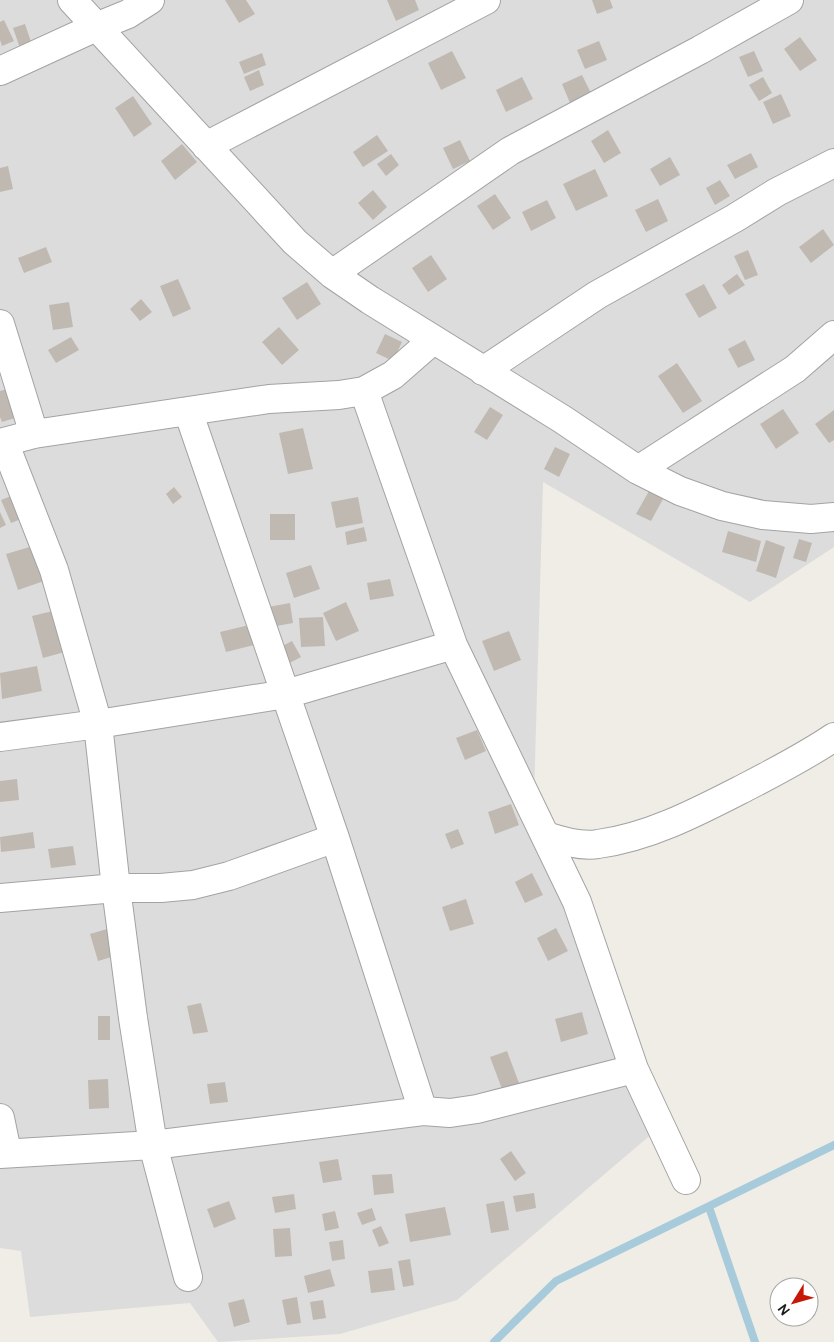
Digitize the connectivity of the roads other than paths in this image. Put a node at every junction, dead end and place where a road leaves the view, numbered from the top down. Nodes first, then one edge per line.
1 (72, 0) edge
2 (150, 0) edge
3 (486, 0) edge
4 (789, 0) edge
5 (96, 27) junction
6 (0, 71) edge
7 (206, 146) junction
8 (834, 163) edge
9 (332, 274) junction
10 (0, 324) edge
11 (834, 335) edge
12 (433, 340) junction
13 (483, 371) junction
14 (364, 391) junction
15 (188, 411) junction
16 (34, 434) junction
17 (2, 442) edge
18 (638, 470) junction
19 (834, 517) edge
20 (453, 645) junction
21 (286, 694) junction
22 (98, 724) junction
23 (0, 737) edge
24 (834, 737) edge
25 (546, 836) junction
26 (335, 838) junction
27 (116, 888) junction
28 (0, 898) edge
29 (634, 1069) junction
30 (423, 1111) junction
31 (0, 1118) edge
32 (153, 1145) junction
33 (4, 1153) edge
34 (686, 1180) dead end
35 (188, 1277) dead end

1 - 5 street
2 - 5 street
3 - 7 street
4 - 9 street
5 - 6 street
5 - 7 street
7 - 9 street
8 - 13 street
9 - 12 street
10 - 16 street
11 - 18 street
12 - 13 street
12 - 14 street
13 - 18 street
14 - 15 street
14 - 20 street
15 - 16 street
15 - 21 street
16 - 17 street
17 - 22 street
18 - 19 street
20 - 21 street
20 - 25 street
21 - 22 street
21 - 26 street
22 - 23 street
22 - 27 street
24 - 25 street
25 - 29 street
26 - 27 street
26 - 30 street
27 - 28 street
27 - 32 street
29 - 30 street
29 - 34 street
30 - 32 street
31 - 33 street
32 - 33 street
32 - 35 street

